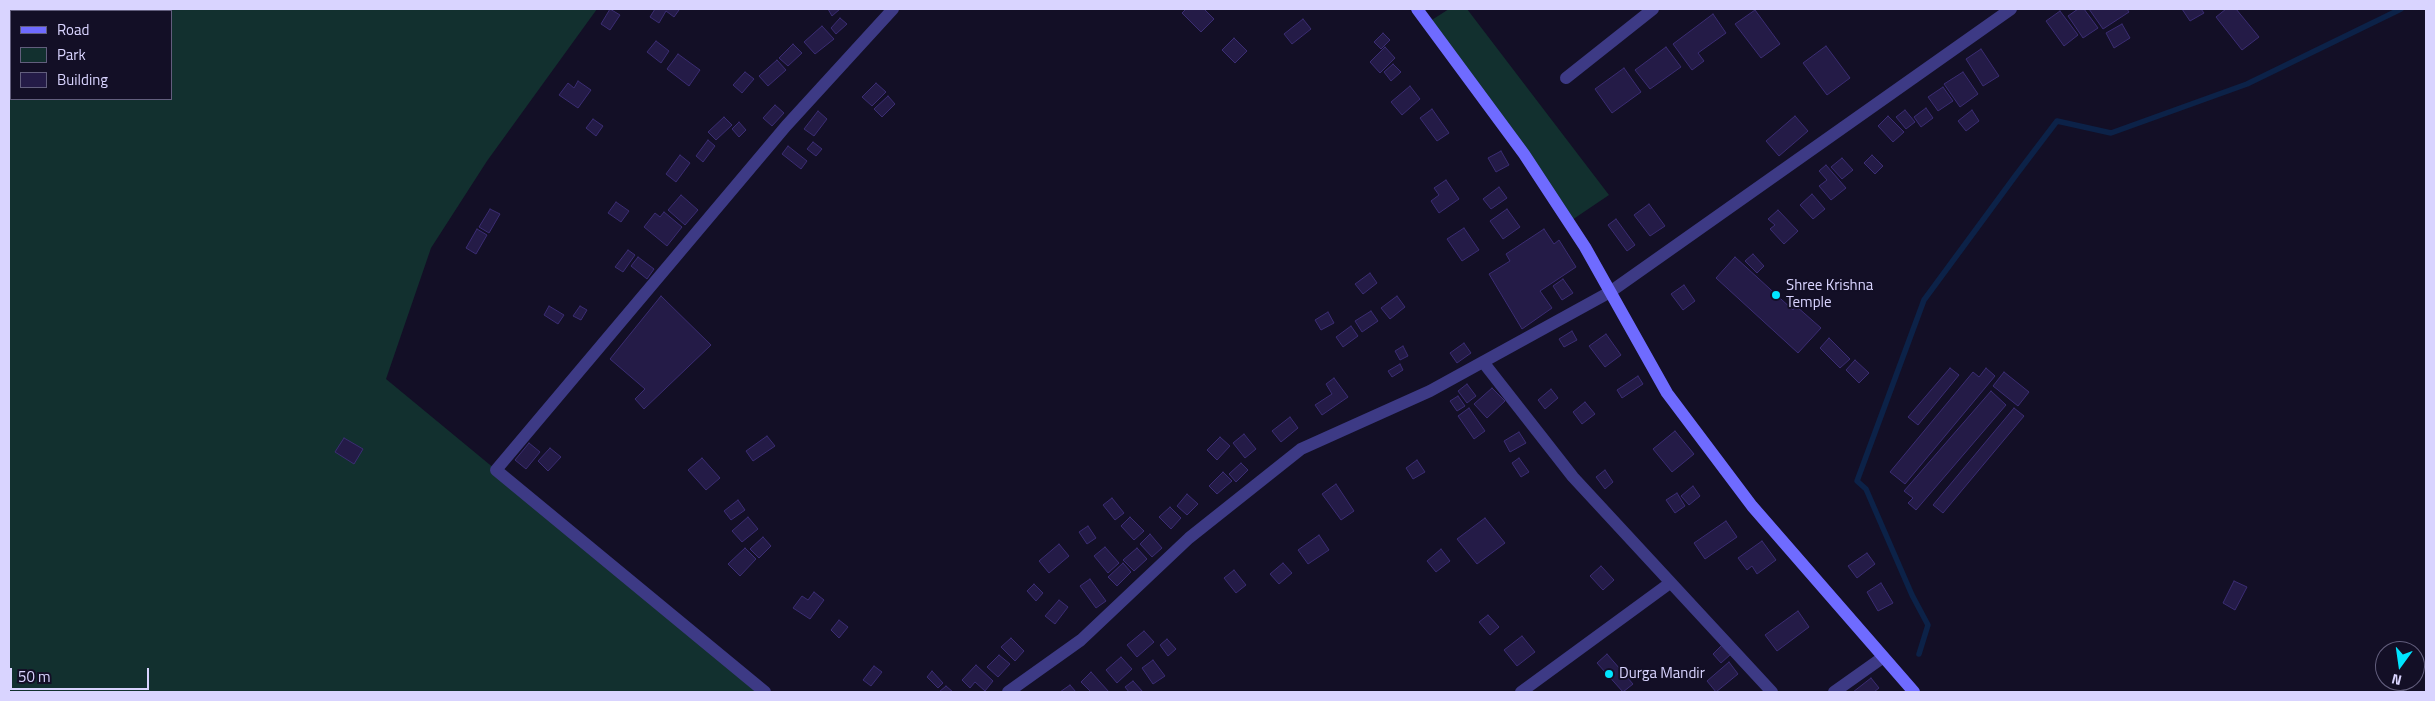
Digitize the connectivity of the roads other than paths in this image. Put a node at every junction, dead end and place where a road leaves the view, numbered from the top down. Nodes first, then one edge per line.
1 (893, 9) edge
2 (1417, 9) edge
3 (1653, 9) edge
4 (2011, 9) edge
5 (1566, 78) dead end
6 (1610, 292) junction
7 (1483, 362) junction
8 (1670, 583) junction
9 (1882, 658) junction
10 (765, 692) edge
11 (1008, 692) edge
12 (1520, 692) edge
13 (1772, 692) edge
14 (1834, 692) edge
15 (1914, 692) edge

1 - 10 street
2 - 6 main road
3 - 5 street
4 - 6 street
6 - 7 street
6 - 9 main road
7 - 8 street
7 - 11 street
8 - 12 street
8 - 13 street
9 - 14 street
9 - 15 main road

